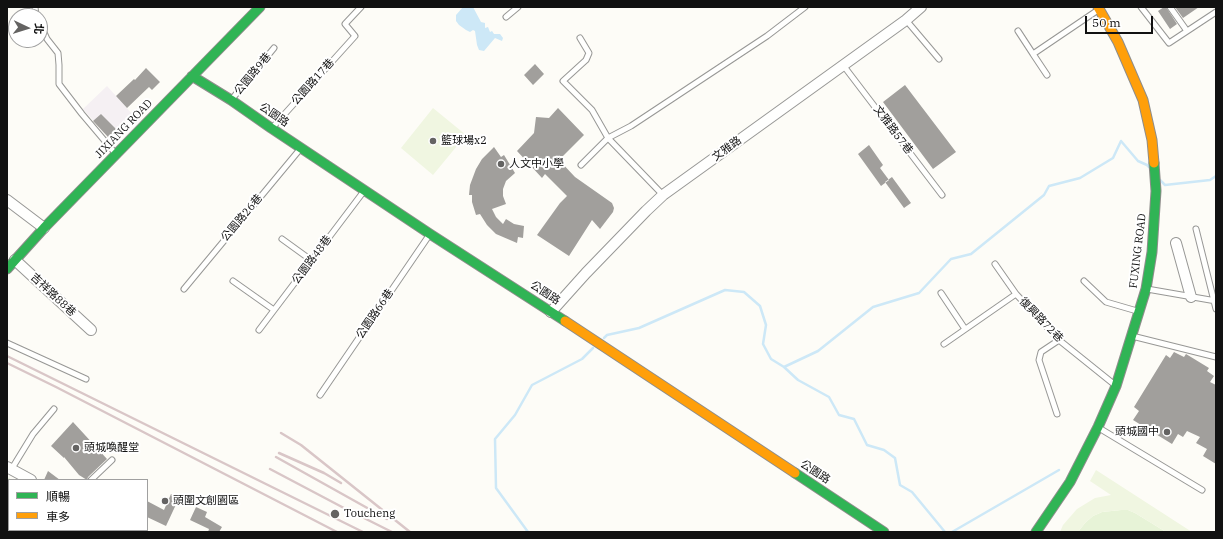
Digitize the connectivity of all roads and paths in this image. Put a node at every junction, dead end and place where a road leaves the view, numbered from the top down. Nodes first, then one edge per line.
1 (260, 7) edge
2 (361, 7) edge
3 (518, 7) edge
4 (805, 7) edge
5 (921, 7) edge
6 (1141, 7) edge
7 (1170, 7) edge
8 (1099, 8) edge
9 (1216, 12) edge
10 (506, 17) dead end
11 (906, 20) junction
12 (1018, 31) dead end
13 (1187, 31) junction
14 (580, 38) dead end
15 (48, 40) edge
16 (274, 48) dead end
17 (1033, 54) junction
18 (939, 59) dead end
19 (843, 66) junction
20 (1047, 75) dead end
21 (192, 76) junction
22 (231, 100) junction
23 (271, 128) junction
24 (608, 138) junction
25 (301, 148) junction
26 (116, 154) junction
27 (581, 165) dead end
28 (364, 190) junction
29 (663, 195) junction
30 (942, 195) dead end
31 (7, 200) edge
32 (44, 228) junction
33 (1196, 229) dead end
34 (430, 234) junction
35 (282, 239) dead end
36 (1176, 243) dead end
37 (15, 260) junction
38 (311, 260) junction
39 (995, 264) dead end
40 (7, 269) edge
41 (233, 281) dead end
42 (1084, 281) dead end
43 (184, 289) dead end
44 (1146, 289) junction
45 (941, 294) dead end
46 (1016, 294) junction
47 (1191, 297) junction
48 (1215, 301) edge
49 (1216, 309) edge
50 (274, 310) junction
51 (552, 312) junction
52 (1139, 312) junction
53 (965, 329) junction
54 (91, 330) dead end
55 (259, 330) dead end
56 (1131, 336) junction
57 (1059, 340) junction
58 (7, 343) edge
59 (944, 344) dead end
60 (1216, 358) edge
61 (86, 379) dead end
62 (1116, 386) junction
63 (320, 395) dead end
64 (54, 409) dead end
65 (1057, 414) dead end
66 (1098, 427) junction
67 (112, 460) dead end
68 (9, 468) edge
69 (29, 479) edge
70 (92, 479) edge
71 (1202, 490) dead end
72 (884, 532) edge
73 (1036, 532) edge

1 - 21 street, JIXIANG ROAD
2 - 23 lane, 公園路17巷
3 - 10 lane
4 - 24 lane
5 - 11 street, 文雅路
6 - 13 lane
7 - 13 lane
8 - 17 lane
8 - 44 street, FUXING ROAD
9 - 13 lane
11 - 18 lane
11 - 19 street, 文雅路
12 - 17 lane
14 - 24 lane
15 - 26 lane
16 - 22 lane, 公園路9巷
17 - 20 lane
19 - 29 street, 文雅路
19 - 30 lane, 文雅路57巷
21 - 22 street, 公園路
21 - 26 street, JIXIANG ROAD
22 - 23 street, 公園路
23 - 25 street, 公園路
24 - 27 lane
24 - 29 lane
25 - 28 street, 公園路
25 - 43 lane, 公園路26巷
26 - 32 street, JIXIANG ROAD
28 - 34 street, 公園路
28 - 38 lane, 公園路48巷
29 - 51 street, 文雅路
31 - 32 street
32 - 37 street, JIXIANG ROAD
33 - 48 lane
34 - 51 street, 公園路
34 - 63 lane, 公園路66巷
35 - 38 lane
36 - 47 street
37 - 40 street, JIXIANG ROAD
37 - 54 street, 吉祥路88巷
38 - 50 lane, 公園路48巷
39 - 46 lane
41 - 50 lane
42 - 52 lane
44 - 47 lane
44 - 52 street, FUXING ROAD
45 - 53 lane
46 - 53 lane, 復興路72巷
46 - 57 lane, 復興路72巷
47 - 48 lane
48 - 49 lane
50 - 55 lane, 公園路48巷
51 - 72 street, 公園路
52 - 56 street, FUXING ROAD
53 - 59 lane, 復興路72巷
56 - 60 lane
56 - 62 street, FUXING ROAD
57 - 62 lane, 復興路72巷
57 - 65 lane
58 - 61 lane
62 - 66 street, FUXING ROAD
64 - 68 lane
66 - 71 lane
66 - 73 street, FUXING ROAD
67 - 70 lane
68 - 69 street

